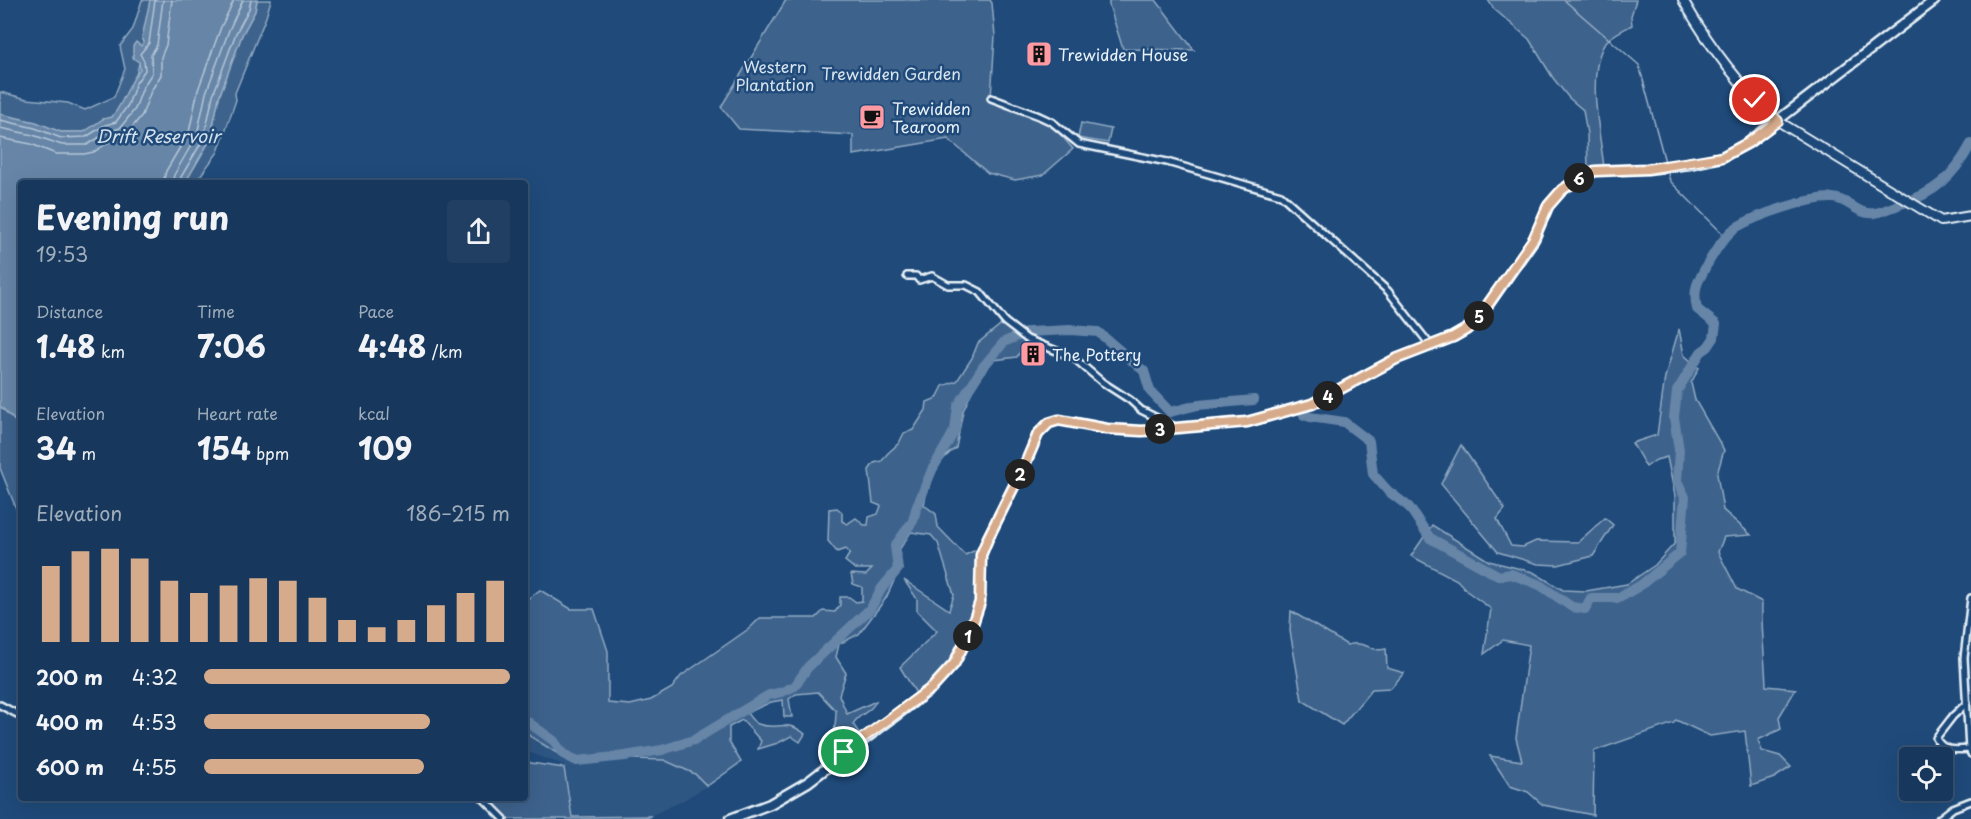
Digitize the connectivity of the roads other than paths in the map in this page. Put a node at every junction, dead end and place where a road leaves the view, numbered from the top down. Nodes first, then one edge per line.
1 (1683, 0) edge
2 (1935, 0) edge
3 (991, 98) dead end
4 (1778, 121) junction
5 (1971, 216) edge
6 (907, 276) dead end
7 (1431, 346) junction
8 (1175, 427) junction
9 (1971, 598) edge
10 (1967, 703) junction
11 (0, 705) edge
12 (18, 714) edge
13 (1970, 751) edge
14 (486, 801) edge
15 (1971, 801) edge
16 (504, 819) edge
17 (730, 819) edge
18 (1939, 819) edge

1 - 4 main road
2 - 4 main road
3 - 7 street
4 - 5 main road
4 - 7 main road
6 - 8 street
7 - 8 main road
8 - 17 main road
9 - 10 street
10 - 13 street
10 - 13 street
11 - 12 street
14 - 16 street
15 - 18 street

